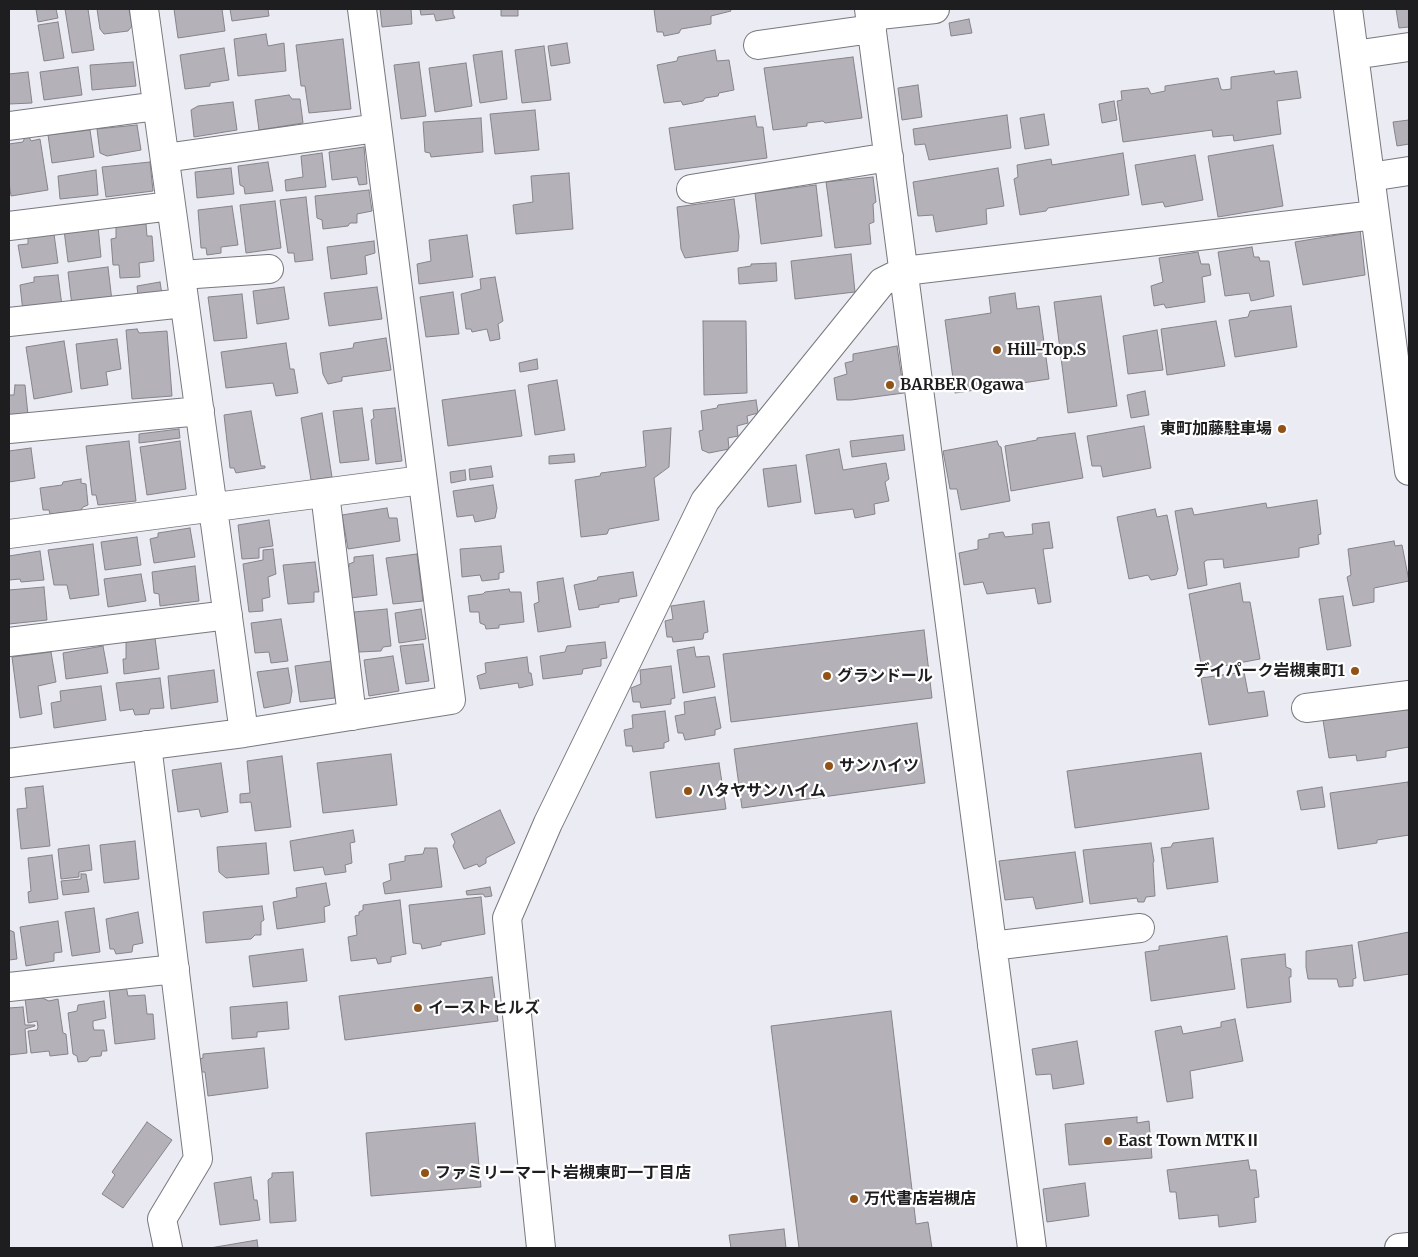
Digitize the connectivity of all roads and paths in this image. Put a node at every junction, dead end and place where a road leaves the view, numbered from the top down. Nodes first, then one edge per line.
1 (144, 9) edge
2 (362, 9) edge
3 (935, 9) edge
4 (1348, 9) edge
5 (871, 18) edge
6 (758, 44) dead end
7 (1409, 47) edge
8 (1354, 54) junction
9 (158, 106) junction
10 (9, 126) edge
11 (377, 128) junction
12 (889, 157) junction
13 (165, 158) junction
14 (1409, 171) edge
15 (1370, 177) junction
16 (690, 188) dead end
17 (171, 206) junction
18 (1375, 215) junction
19 (9, 226) edge
20 (269, 269) dead end
21 (904, 271) junction
22 (181, 275) junction
23 (184, 303) junction
24 (9, 322) edge
25 (1403, 377) edge
26 (200, 411) junction
27 (9, 430) edge
28 (1409, 471) edge
29 (422, 480) junction
30 (325, 494) junction
31 (213, 508) junction
32 (9, 534) edge
33 (228, 615) junction
34 (9, 642) edge
35 (1409, 694) edge
36 (1306, 708) dead end
37 (352, 716) junction
38 (244, 733) junction
39 (147, 745) junction
40 (9, 763) edge
41 (1140, 928) dead end
42 (992, 946) junction
43 (175, 969) junction
44 (9, 987) edge
45 (1409, 1247) edge
46 (168, 1248) edge
47 (542, 1248) edge
48 (1032, 1248) edge
49 (1399, 1248) edge

1 - 9 main road
2 - 11 main road
3 - 5 main road
4 - 8 main road
5 - 6 main road
5 - 12 main road
7 - 8 main road
8 - 15 main road
9 - 10 main road
9 - 13 main road
11 - 13 main road
11 - 29 main road
12 - 16 main road
12 - 21 main road
13 - 17 main road
14 - 15 main road
15 - 18 main road
17 - 19 main road
17 - 22 main road
18 - 21 main road
18 - 25 main road
20 - 22 main road
21 - 42 main road
21 - 47 main road
22 - 23 main road
23 - 24 main road
23 - 26 main road
25 - 28 main road
26 - 27 main road
26 - 31 main road
29 - 30 main road
29 - 37 main road
30 - 31 main road
30 - 37 main road
31 - 32 main road
31 - 33 main road
33 - 34 main road
33 - 38 main road
35 - 36 main road
37 - 38 main road
38 - 39 main road
39 - 40 main road
39 - 43 main road
41 - 42 main road
42 - 48 main road
43 - 44 main road
43 - 46 main road
45 - 49 main road

